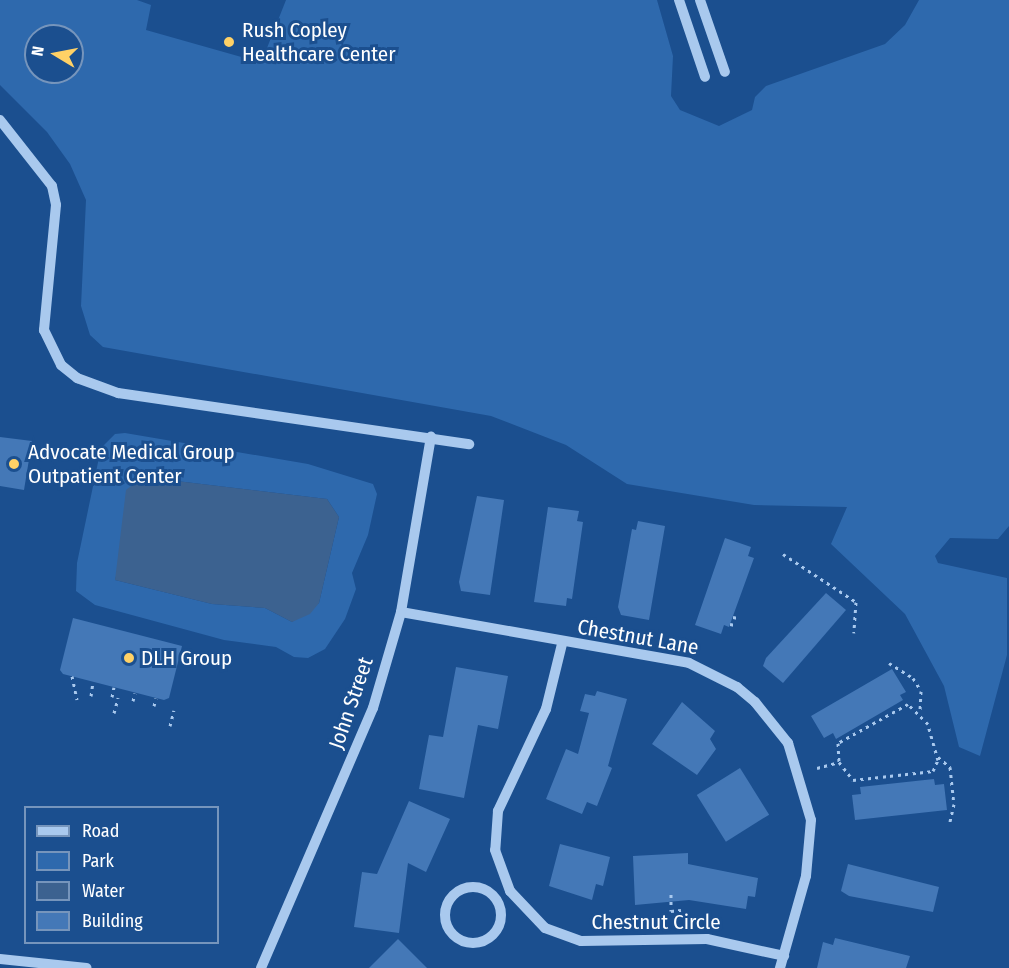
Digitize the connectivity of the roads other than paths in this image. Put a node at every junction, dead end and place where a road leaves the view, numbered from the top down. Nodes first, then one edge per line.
1 (679, 0) edge
2 (700, 0) edge
3 (725, 72) dead end
4 (705, 77) dead end
5 (0, 120) edge
6 (11, 131) junction
7 (0, 138) edge
8 (431, 437) junction
9 (469, 444) dead end
10 (401, 612) junction
11 (562, 644) junction
12 (510, 891) junction
13 (496, 899) junction
14 (784, 956) junction
15 (0, 959) edge
16 (87, 968) edge
17 (261, 968) edge
18 (780, 968) edge

1 - 4 street
2 - 3 street
5 - 6 street
6 - 7 street
6 - 8 street
8 - 9 street
8 - 10 street, John Street
10 - 11 street, Chestnut Lane
10 - 17 street, John Street
11 - 12 street, Chestnut Circle
11 - 14 street, Chestnut Lane
12 - 13 street
12 - 14 street, Chestnut Circle
13 - 13 street
14 - 18 street, Chestnut Lane
15 - 16 street

